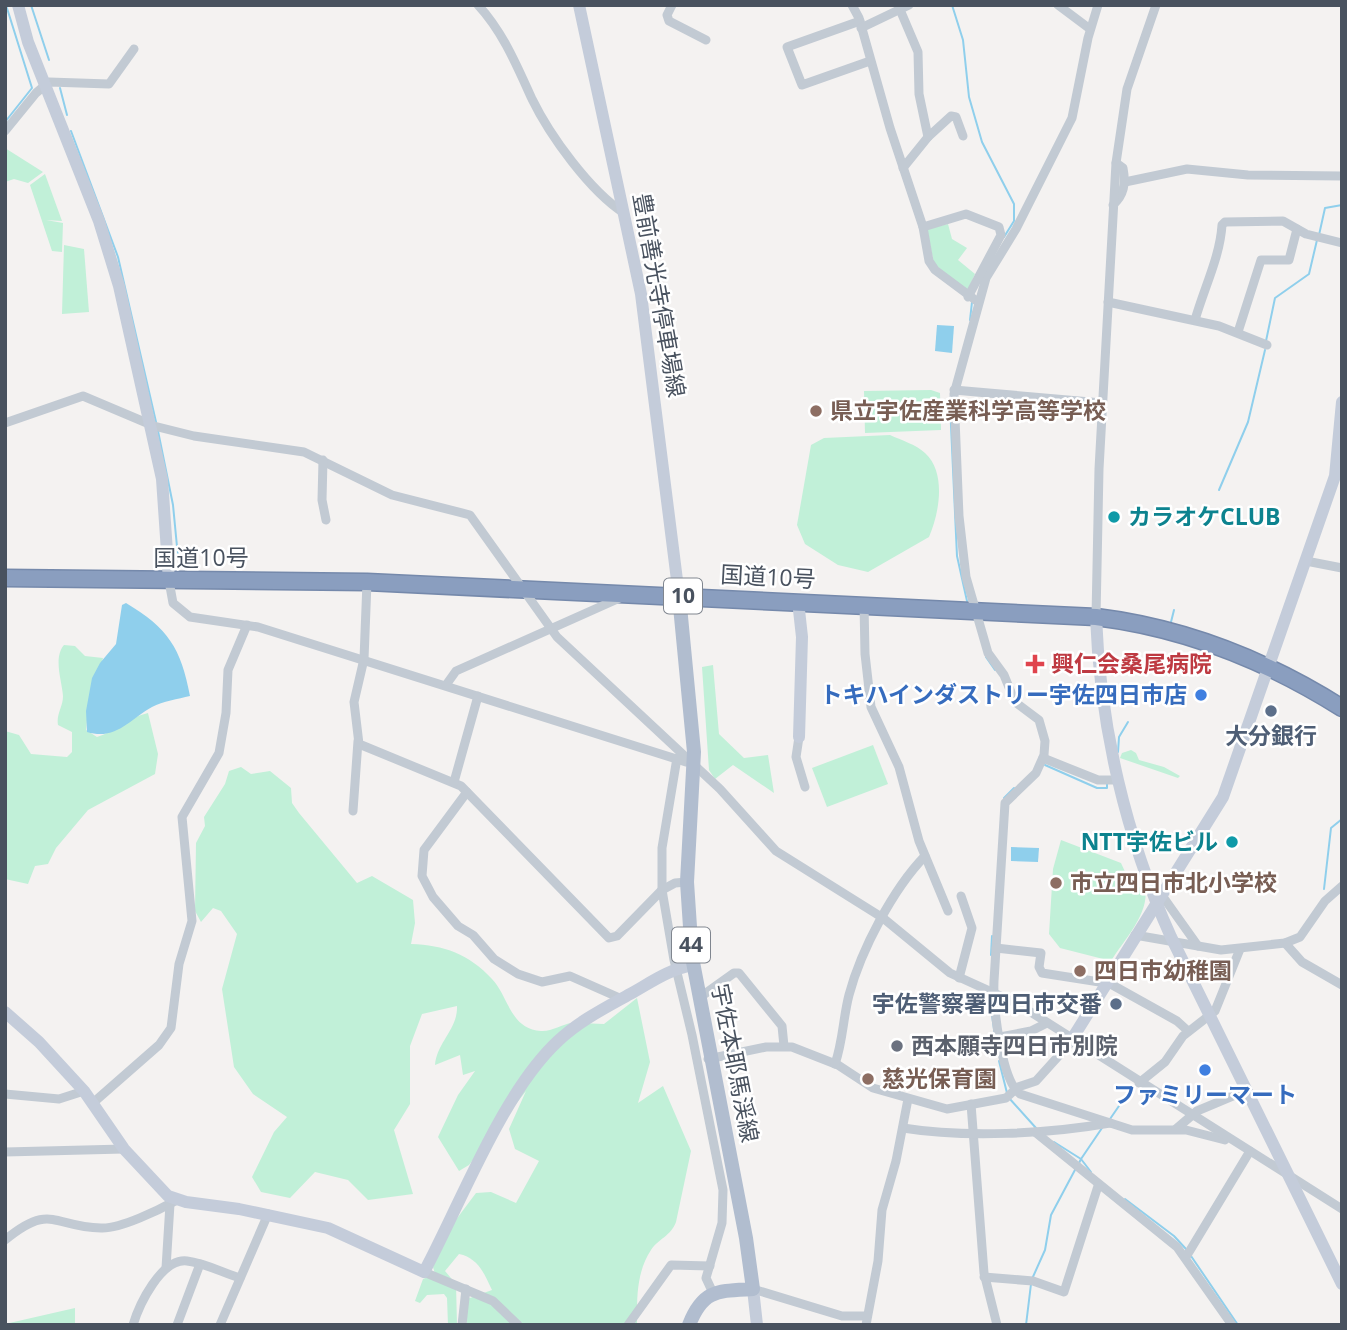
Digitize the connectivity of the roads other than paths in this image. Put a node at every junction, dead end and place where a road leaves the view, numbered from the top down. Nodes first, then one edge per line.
1 (19, 5) edge
2 (478, 5) edge
3 (579, 5) edge
4 (672, 5) edge
5 (852, 5) edge
6 (1058, 5) edge
7 (1098, 5) edge
8 (1157, 6) edge
9 (902, 7) edge
10 (861, 24) junction
11 (1090, 29) junction
12 (706, 40) dead end
13 (134, 49) dead end
14 (870, 61) junction
15 (44, 86) junction
16 (5, 131) edge
17 (963, 136) dead end
18 (928, 137) junction
19 (1115, 163) junction
20 (903, 168) junction
21 (1342, 176) edge
22 (1125, 182) junction
23 (1113, 205) junction
24 (624, 212) junction
25 (923, 227) junction
26 (1297, 229) junction
27 (1342, 243) edge
28 (968, 297) junction
29 (978, 302) junction
30 (1108, 302) junction
31 (1195, 320) junction
32 (1238, 332) junction
33 (1267, 345) dead end
34 (954, 390) junction
35 (1342, 402) edge
36 (1102, 403) junction
37 (5, 423) edge
38 (155, 425) junction
39 (323, 460) junction
40 (1340, 463) edge
41 (326, 520) dead end
42 (1306, 561) junction
43 (1342, 568) edge
44 (5, 578) edge
45 (169, 581) junction
46 (367, 582) junction
47 (522, 589) junction
48 (630, 594) junction
49 (679, 596) junction
50 (798, 601) junction
51 (864, 604) junction
52 (976, 609) junction
53 (1096, 617) junction
54 (247, 625) junction
55 (551, 630) junction
56 (365, 659) junction
57 (1269, 667) junction
58 (446, 685) junction
59 (478, 696) junction
60 (1342, 708) edge
61 (799, 737) joint
62 (358, 741) junction
63 (677, 758) junction
64 (1043, 758) junction
65 (694, 766) junction
66 (1118, 780) junction
67 (454, 782) junction
68 (805, 787) dead end
69 (467, 792) junction
70 (353, 811) dead end
71 (925, 856) junction
72 (687, 882) junction
73 (1342, 887) edge
74 (662, 890) junction
75 (961, 895) dead end
76 (1158, 898) junction
77 (948, 911) dead end
78 (883, 918) junction
79 (1135, 935) junction
80 (1173, 942) junction
81 (1285, 943) junction
82 (1198, 946) junction
83 (996, 948) junction
84 (1240, 948) junction
85 (693, 965) junction
86 (676, 968) junction
87 (959, 978) junction
88 (1106, 983) junction
89 (1342, 985) edge
90 (990, 990) junction
91 (699, 998) junction
92 (622, 999) junction
93 (5, 1012) edge
94 (1211, 1015) junction
95 (1047, 1023) junction
96 (1188, 1031) junction
97 (1000, 1037) junction
98 (1072, 1040) junction
99 (784, 1046) junction
100 (705, 1060) junction
101 (835, 1064) junction
102 (1139, 1083) junction
103 (1015, 1090) junction
104 (1247, 1090) junction
105 (84, 1091) junction
106 (5, 1094) edge
107 (908, 1099) junction
108 (94, 1102) junction
109 (971, 1104) junction
110 (1191, 1115) junction
111 (1110, 1123) junction
112 (903, 1128) junction
113 (1176, 1129) junction
114 (972, 1132) junction
115 (1035, 1132) junction
116 (1240, 1145) junction
117 (124, 1149) junction
118 (1250, 1151) junction
119 (5, 1152) edge
120 (1289, 1175) junction
121 (1098, 1186) junction
122 (173, 1202) junction
123 (1342, 1209) edge
124 (268, 1214) junction
125 (5, 1240) edge
126 (1186, 1257) junction
127 (200, 1265) junction
128 (710, 1266) junction
129 (166, 1268) junction
130 (424, 1272) junction
131 (240, 1278) junction
132 (984, 1278) junction
133 (1342, 1284) edge
134 (466, 1289) junction
135 (753, 1289) junction
136 (713, 1293) junction
137 (866, 1320) edge
138 (133, 1325) edge
139 (177, 1325) edge
140 (220, 1325) edge
141 (462, 1325) edge
142 (518, 1325) edge
143 (628, 1325) edge
144 (689, 1325) edge
145 (757, 1325) edge
146 (997, 1325) edge
147 (1233, 1325) edge

1 - 15 street
2 - 24 street
3 - 24 street, 豊前善光寺停車場線
4 - 12 street
5 - 10 street
6 - 11 street
7 - 11 street
8 - 19 street
9 - 10 street
9 - 18 street
10 - 14 street
10 - 14 street
11 - 29 street
13 - 15 street
14 - 20 street
15 - 16 street
15 - 38 street
17 - 18 street
18 - 20 street
19 - 22 street
19 - 23 street
20 - 25 street
21 - 22 street
22 - 23 street
23 - 30 street
24 - 49 street, 豊前善光寺停車場線
25 - 28 street
25 - 28 street
26 - 27 street
26 - 31 street
26 - 32 street
28 - 29 street
29 - 34 street
30 - 31 street
30 - 36 street
31 - 32 street
32 - 33 street
34 - 36 street
34 - 52 street
35 - 40 street
36 - 53 street
37 - 38 street
38 - 39 street
38 - 45 street
39 - 41 street
39 - 47 street
40 - 42 street
42 - 43 street
42 - 57 street
44 - 45 highway, 国道10号 / 10
45 - 46 highway, 国道10号 / 10
45 - 54 street
46 - 47 highway, 国道10号 / 10
46 - 56 street
47 - 48 highway, 国道10号 / 10
47 - 55 street
48 - 49 highway, 国道10号 / 10
48 - 55 street
49 - 50 highway, 国道10号 / 10
49 - 65 main road, 宇佐本耶馬渓線 / 44
50 - 51 highway, 国道10号 / 10
50 - 61 street
51 - 52 highway, 国道10号 / 10
51 - 71 street
52 - 53 highway, 国道10号 / 10
52 - 64 street
53 - 57 highway, 国道10号 / 10
53 - 66 street
54 - 56 street
54 - 108 street
55 - 58 street
55 - 65 street
56 - 58 street
56 - 62 street
57 - 60 highway, 国道10号 / 10
57 - 76 street
58 - 59 street
59 - 63 street
59 - 67 street
61 - 68 street
62 - 67 street
62 - 70 street
63 - 65 street
63 - 74 street, 44
64 - 66 street
64 - 83 street
65 - 72 main road, 宇佐本耶馬渓線 / 44
65 - 78 street
66 - 76 street
67 - 69 street
69 - 74 street
69 - 92 street
71 - 77 street
71 - 78 street
72 - 74 street
72 - 85 main road, 宇佐本耶馬渓線 / 44
73 - 81 street
74 - 86 street, 44
75 - 87 street
76 - 79 street
76 - 80 street
76 - 82 street
78 - 87 street
78 - 101 street
79 - 80 street
79 - 88 street
80 - 82 street
80 - 94 street
81 - 84 street
81 - 89 street
82 - 84 street
83 - 88 street
83 - 90 street
84 - 94 street
85 - 86 street
85 - 91 main road, 宇佐本耶馬渓線 / 44
86 - 92 street
86 - 100 street, 44
87 - 90 street
88 - 96 street
88 - 98 street
90 - 95 street
90 - 97 street
91 - 99 street
91 - 100 main road, 宇佐本耶馬渓線 / 44
92 - 130 street
93 - 105 street
94 - 96 street
94 - 104 street
95 - 97 street
95 - 98 street
96 - 102 street
97 - 103 street
98 - 102 street
98 - 103 street
99 - 100 street
99 - 101 street
100 - 128 street, 44
100 - 135 main road, 宇佐本耶馬渓線 / 44
101 - 107 street
102 - 110 street
103 - 109 street
103 - 111 street
104 - 110 street
104 - 120 street
105 - 106 street
105 - 108 street
107 - 109 street
107 - 112 street
108 - 117 street
109 - 114 street
110 - 113 street
110 - 116 street
111 - 113 street
111 - 115 street
112 - 114 street
112 - 137 street
113 - 116 street
114 - 115 street
114 - 132 street
115 - 121 street
116 - 118 street
117 - 119 street
117 - 122 street
118 - 120 street
118 - 126 street
120 - 123 street
120 - 133 street
121 - 126 street
121 - 132 street
122 - 124 street
122 - 125 street
122 - 129 street
124 - 130 street
124 - 131 street
126 - 147 street
127 - 129 street
127 - 131 street
127 - 139 street
128 - 136 street, 44
128 - 143 street
129 - 138 street
130 - 134 street
131 - 140 street
132 - 146 street
134 - 141 street
134 - 142 street
135 - 136 main road
135 - 137 street
135 - 145 street
136 - 144 main road

